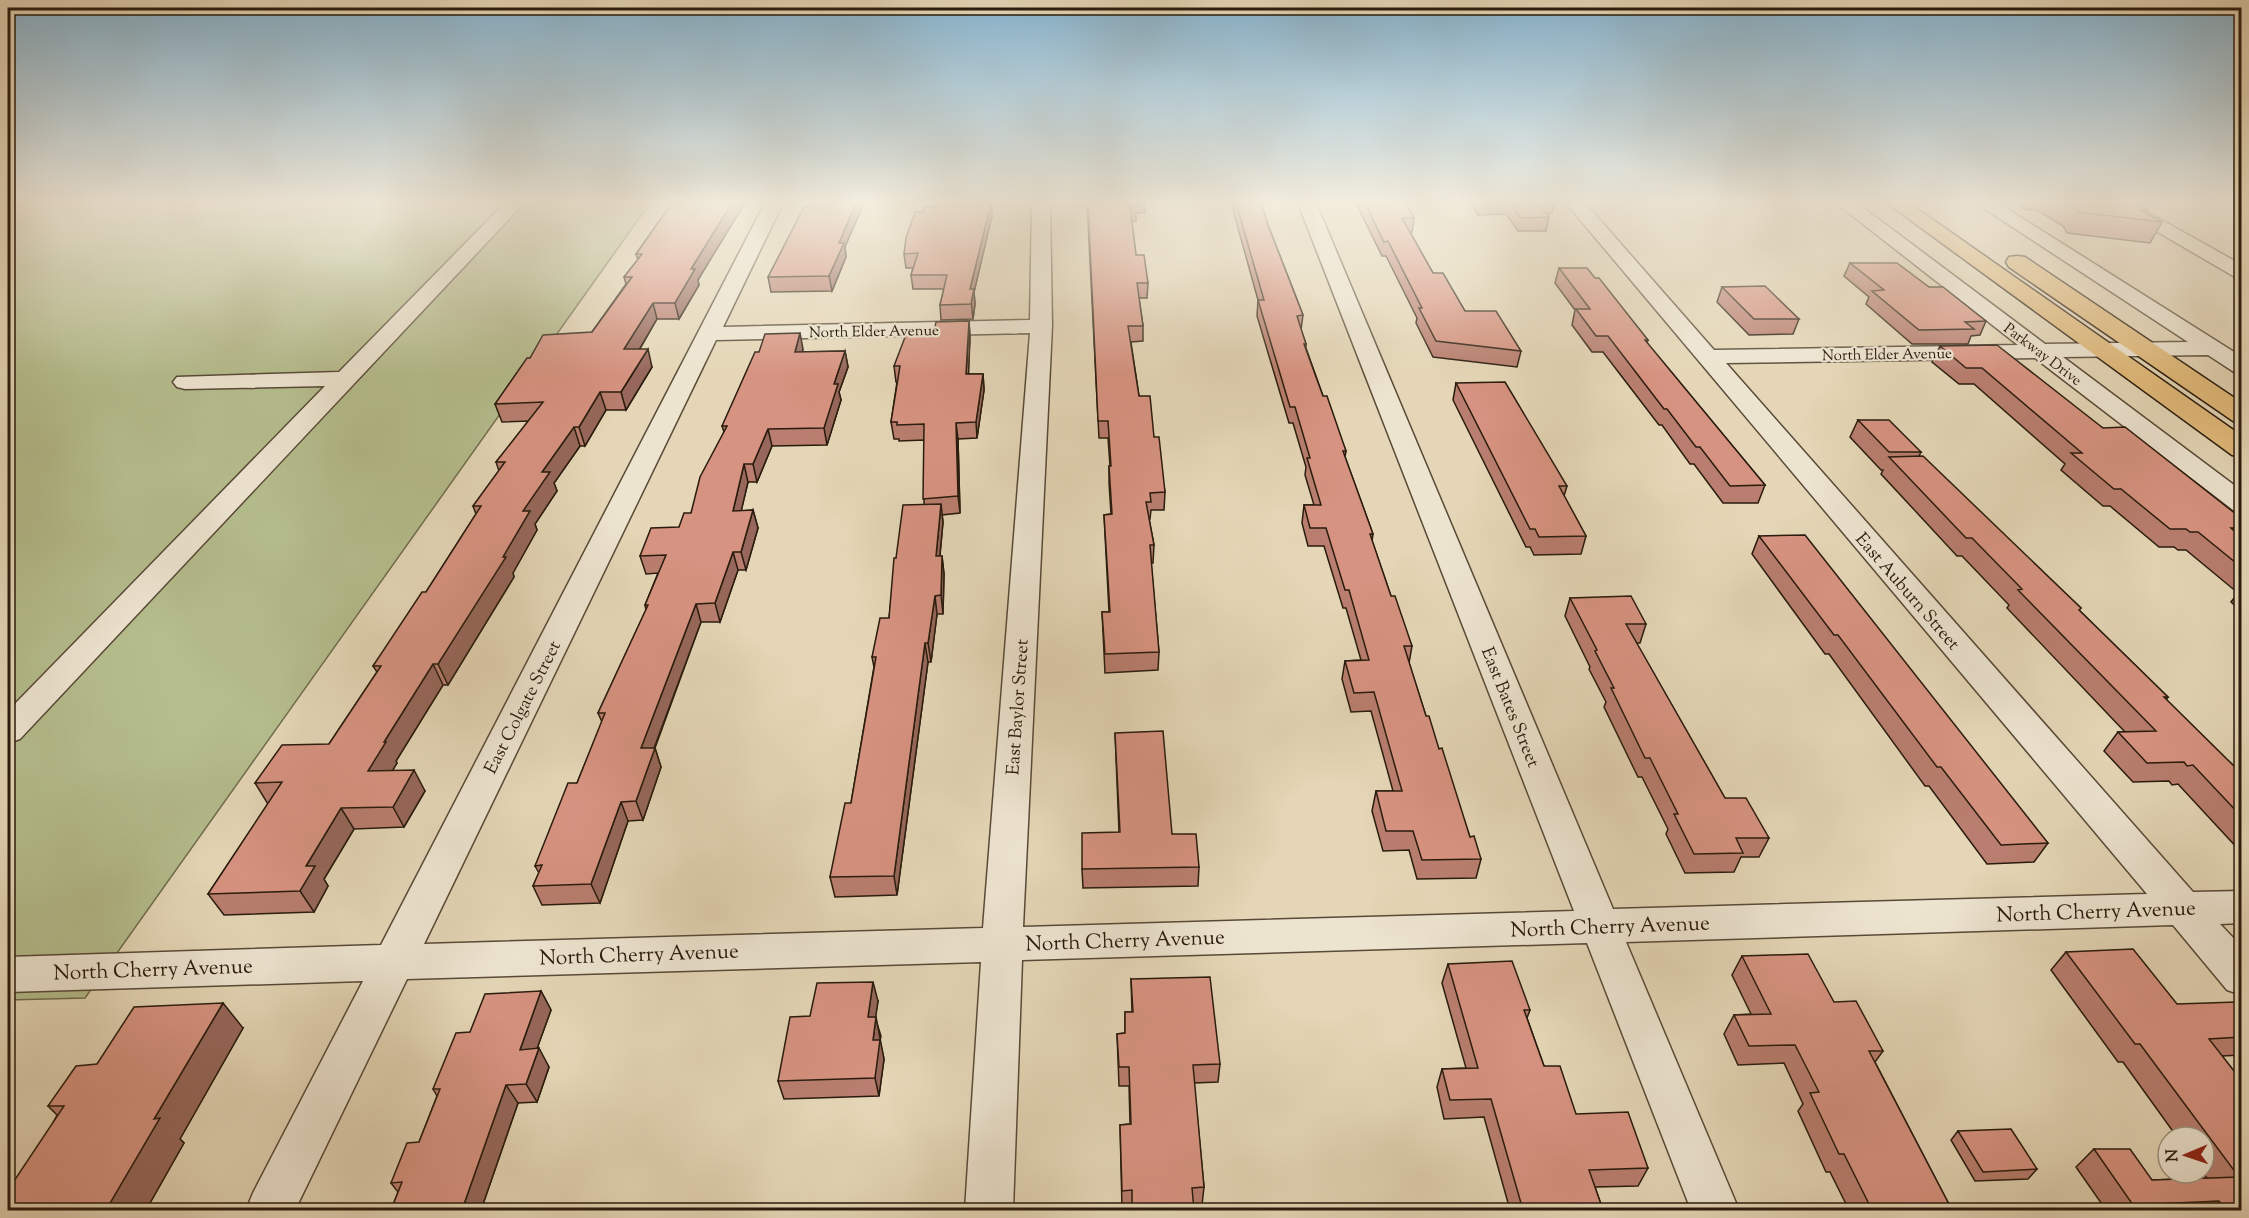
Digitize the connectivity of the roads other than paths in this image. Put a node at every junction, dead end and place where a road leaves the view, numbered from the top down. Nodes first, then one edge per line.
1 (460, 260) edge
2 (745, 260) edge
3 (1041, 260) edge
4 (1330, 260) edge
5 (1623, 260) edge
6 (1919, 260) edge
7 (1976, 260) edge
8 (2014, 260) edge
9 (2074, 260) edge
10 (2218, 260) edge
11 (2241, 273) edge
12 (1041, 326) junction
13 (708, 334) junction
14 (2211, 348) junction
15 (2144, 349) junction
16 (2102, 350) junction
17 (2038, 351) junction
18 (1706, 357) junction
19 (2241, 367) edge
20 (346, 379) junction
21 (186, 382) dead end
22 (2241, 415) edge
23 (2241, 448) edge
24 (2241, 504) edge
25 (8, 731) edge
26 (2241, 907) edge
27 (2182, 908) junction
28 (1599, 926) junction
29 (1002, 944) junction
30 (395, 962) junction
31 (8, 974) edge
32 (2241, 977) edge
33 (270, 1210) edge
34 (989, 1210) edge
35 (1715, 1210) edge

1 - 20 street
2 - 13 street, East Colgate Street
3 - 12 street, East Baylor Street
4 - 28 street, East Bates Street
5 - 18 street, East Auburn Street
6 - 17 street, Parkway Drive
7 - 16 highway
8 - 15 highway
9 - 14 street
10 - 11 street
12 - 13 street, North Elder Avenue
12 - 29 street, East Baylor Street
13 - 30 street, East Colgate Street
14 - 15 street, North Elder Avenue
14 - 19 street
15 - 16 street, North Elder Avenue
15 - 22 highway
16 - 17 street, North Elder Avenue
16 - 23 highway
17 - 18 street, North Elder Avenue
17 - 24 street, Parkway Drive
18 - 27 street, East Auburn Street
20 - 21 street
20 - 25 street
26 - 27 street, North Cherry Avenue
27 - 28 street, North Cherry Avenue
27 - 32 street, East Auburn Street
28 - 29 street, North Cherry Avenue
28 - 35 street, East Bates Street
29 - 30 street, North Cherry Avenue
29 - 34 street, East Baylor Street
30 - 31 street, North Cherry Avenue
30 - 33 street, East Colgate Street

